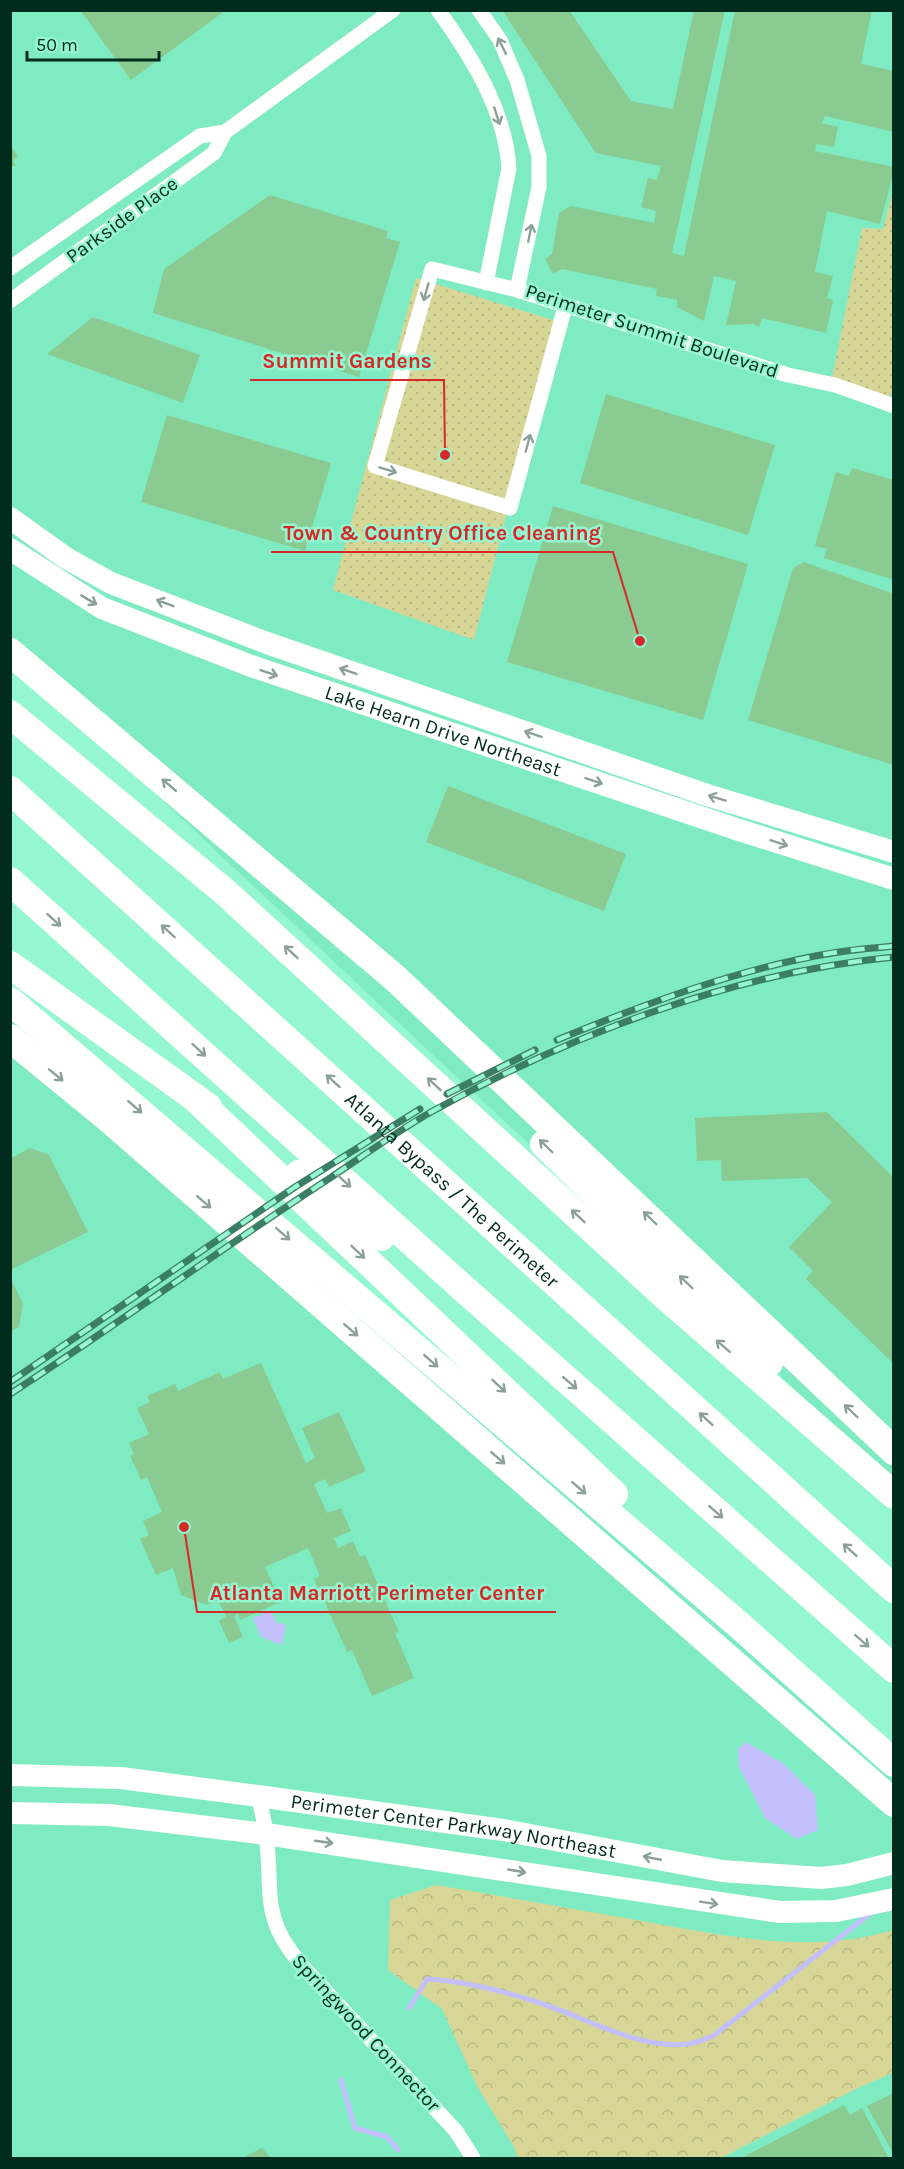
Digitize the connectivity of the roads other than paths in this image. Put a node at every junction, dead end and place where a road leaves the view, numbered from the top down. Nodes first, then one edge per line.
1 (393, 10) edge
2 (438, 10) edge
3 (479, 10) edge
4 (225, 132) junction
5 (70, 227) junction
6 (87, 246) junction
7 (10, 267) edge
8 (486, 283) junction
9 (517, 290) junction
10 (10, 301) edge
11 (565, 307) junction
12 (894, 406) edge
13 (10, 518) edge
14 (10, 549) edge
15 (10, 652) edge
16 (10, 714) edge
17 (10, 790) edge
18 (214, 822) junction
19 (894, 852) edge
20 (894, 879) edge
21 (10, 881) edge
22 (10, 965) edge
23 (10, 1001) edge
24 (10, 1038) edge
25 (193, 1096) junction
26 (464, 1289) junction
27 (894, 1451) edge
28 (894, 1484) edge
29 (894, 1495) edge
30 (894, 1589) edge
31 (739, 1625) junction
32 (894, 1669) edge
33 (894, 1763) edge
34 (10, 1775) edge
35 (258, 1796) junction
36 (894, 1803) edge
37 (10, 1813) edge
38 (266, 1833) junction
39 (894, 1863) edge
40 (894, 1899) edge
41 (473, 2158) edge

1 - 4 street, Parkside Place
2 -> 8 street
9 -> 3 street, Perimeter Summit Boulevard
4 - 5 street, Parkside Place
4 - 6 street, Parkside Place
5 - 6 street
5 - 7 street, Parkside Place
6 - 10 street, Parkside Place
8 - 9 street
8 -> 11 street
9 - 11 street, Perimeter Summit Boulevard
11 - 12 street, Perimeter Summit Boulevard
19 -> 13 street, Lake Hearn Drive Northeast
14 -> 20 street, Lake Hearn Drive Northeast
18 -> 15 highway
29 -> 16 highway
30 -> 17 highway, Atlanta Bypass / The Perimeter
27 -> 18 highway
28 -> 18 highway
21 -> 26 highway
22 - 25 highway
23 -> 31 highway
24 -> 36 highway
25 - 26 highway
25 -> 31 highway
26 -> 32 highway
31 - 33 highway
34 - 35 street, Perimeter Center Parkway Northeast
35 - 38 street, Springwood Connector
39 -> 35 street, Perimeter Center Parkway Northeast
37 - 38 street, Perimeter Center Parkway Northeast
38 -> 40 street, Perimeter Center Parkway Northeast
38 - 41 street, Springwood Connector

